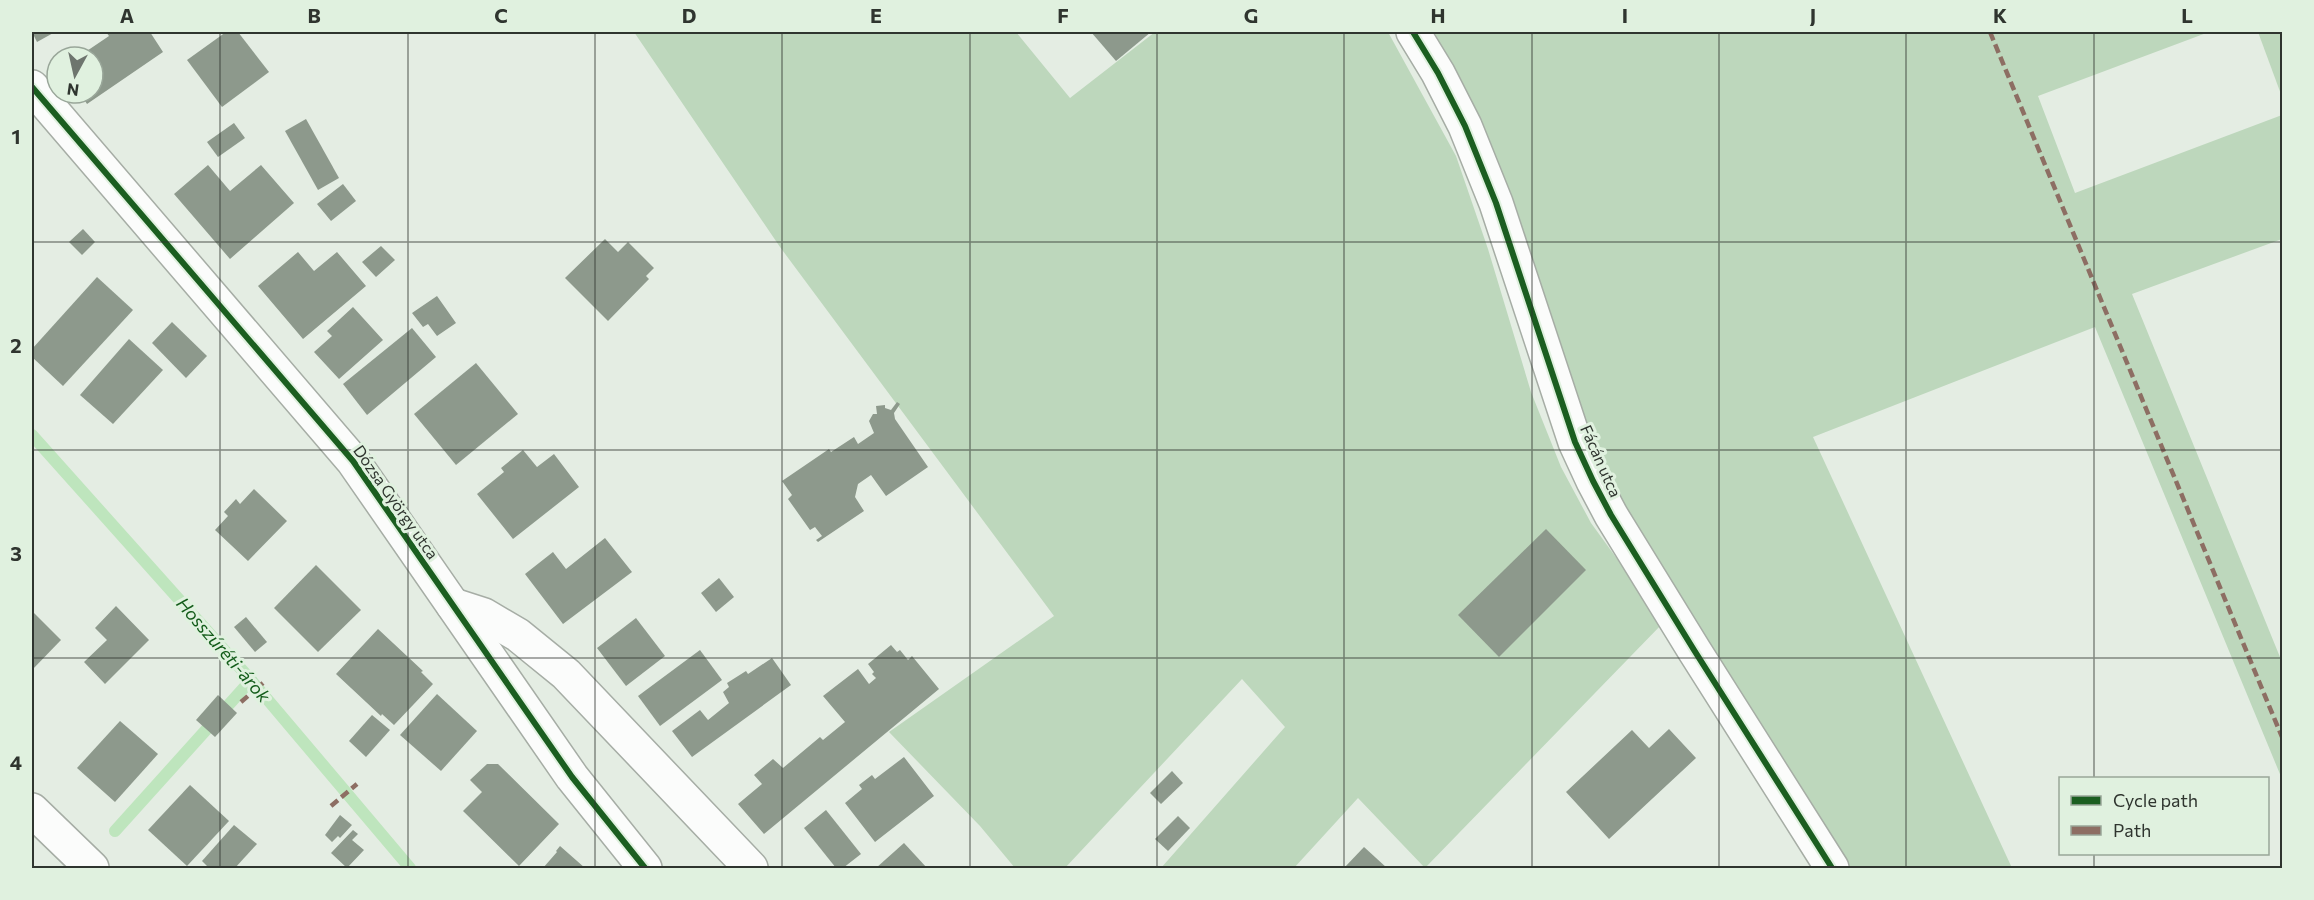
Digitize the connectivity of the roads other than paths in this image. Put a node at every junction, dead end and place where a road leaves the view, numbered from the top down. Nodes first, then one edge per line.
1 (1413, 32) edge
2 (32, 87) edge
3 (453, 605) junction
4 (32, 810) edge
5 (92, 868) edge
6 (645, 868) edge
7 (751, 868) edge
8 (1832, 868) edge

1 - 8 street, Fácán utca
2 - 3 street, Dózsa György utca
3 - 6 street, Dózsa György utca
3 - 7 street
4 - 5 street

